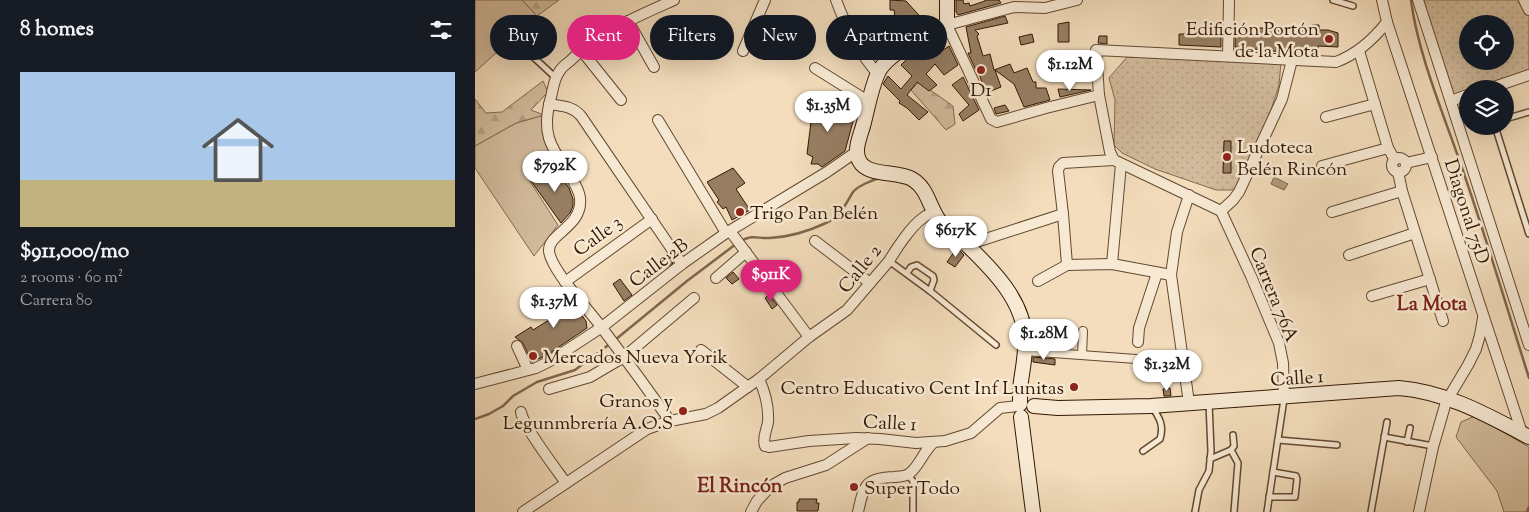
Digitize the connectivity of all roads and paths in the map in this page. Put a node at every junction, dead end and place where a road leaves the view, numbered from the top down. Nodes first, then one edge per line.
1 (674, 0) edge
2 (765, 0) edge
3 (836, 0) edge
4 (947, 0) edge
5 (1229, 0) edge
6 (1333, 0) edge
7 (1382, 0) edge
8 (1418, 0) edge
9 (1524, 0) edge
10 (1069, 1) edge
11 (1013, 3) edge
12 (1353, 6) dead end
13 (1529, 10) edge
14 (947, 15) edge
15 (640, 16) edge
16 (1387, 22) junction
17 (947, 24) joint
18 (1376, 37) junction
19 (1392, 37) junction
20 (640, 41) edge
21 (743, 50) dead end
22 (1359, 51) junction
23 (1228, 56) junction
24 (537, 60) edge
25 (571, 60) edge
26 (589, 60) edge
27 (889, 60) edge
28 (1292, 60) junction
29 (655, 67) dead end
30 (815, 68) dead end
31 (877, 74) junction
32 (1529, 75) edge
33 (556, 78) junction
34 (1514, 80) edge
35 (1099, 95) junction
36 (1459, 98) edge
37 (621, 100) dead end
38 (869, 101) junction
39 (1451, 101) junction
40 (549, 104) junction
41 (1375, 104) junction
42 (1529, 112) edge
43 (1514, 116) edge
44 (1326, 118) dead end
45 (658, 120) dead end
46 (1498, 135) edge
47 (1388, 148) junction
48 (856, 152) junction
49 (1432, 157) junction
50 (1115, 158) junction
51 (1401, 161) junction
52 (1322, 166) dead end
53 (1402, 191) junction
54 (1189, 195) junction
55 (1236, 196) junction
56 (1221, 211) junction
57 (934, 212) junction
58 (1332, 212) dead end
59 (1063, 214) junction
60 (652, 219) junction
61 (1229, 229) junction
62 (1415, 233) junction
63 (731, 234) junction
64 (1529, 234) edge
65 (815, 241) dead end
66 (967, 245) junction
67 (744, 249) junction
68 (1349, 255) dead end
69 (889, 261) junction
70 (682, 264) junction
71 (1112, 264) junction
72 (1067, 265) junction
73 (1157, 273) junction
74 (907, 274) junction
75 (1171, 275) junction
76 (716, 278) dead end
77 (1430, 279) junction
78 (1038, 281) dead end
79 (565, 282) junction
80 (870, 283) junction
81 (930, 291) junction
82 (1372, 296) dead end
83 (694, 298) dead end
84 (1483, 314) junction
85 (1443, 320) dead end
86 (602, 327) junction
87 (1083, 331) dead end
88 (809, 336) junction
89 (1138, 342) dead end
90 (1529, 344) edge
91 (996, 345) dead end
92 (517, 346) dead end
93 (701, 350) dead end
94 (1025, 351) junction
95 (1081, 355) junction
96 (624, 357) junction
97 (1136, 359) dead end
98 (528, 370) junction
99 (759, 378) junction
100 (475, 384) edge
101 (748, 387) junction
102 (549, 388) dead end
103 (1284, 397) junction
104 (1448, 398) junction
105 (1209, 402) junction
106 (1189, 403) junction
107 (1151, 406) junction
108 (1023, 410) junction
109 (521, 412) dead end
110 (670, 421) junction
111 (1387, 422) dead end
112 (1410, 428) dead end
113 (1233, 435) dead end
114 (1525, 435) edge
115 (1384, 437) junction
116 (869, 438) junction
117 (1278, 440) junction
118 (934, 442) junction
119 (1407, 442) junction
120 (1337, 445) dead end
121 (1433, 446) junction
122 (1231, 450) junction
123 (1143, 452) dead end
124 (1210, 459) junction
125 (1273, 472) junction
126 (908, 475) junction
127 (566, 483) junction
128 (1269, 497) junction
129 (523, 512) edge
130 (751, 512) edge
131 (859, 512) edge
132 (913, 512) edge
133 (1033, 512) edge
134 (1195, 512) edge
135 (1234, 512) edge
136 (1267, 512) edge
137 (1371, 512) edge
138 (1419, 512) edge

1 - 15 street
2 - 21 street
3 - 31 street
4 - 14 main road
5 - 23 street
6 - 12 lane
7 - 16 street, Diagonal 75D
8 - 39 street
9 - 13 street
10 - 11 street
11 - 17 street
16 - 18 street
16 - 19 street, Diagonal 75D
17 - 35 street
18 - 19 street
18 - 22 street
19 - 49 street, Diagonal 75D
20 - 29 street
22 - 28 street
22 - 41 street
23 - 28 street
23 - 35 street
24 - 33 lane
25 - 33 street
26 - 37 street
27 - 31 main road
28 - 55 street
30 - 38 street
31 - 38 main road
32 - 34 street
33 - 40 street
35 - 50 street
36 - 39 street
38 - 48 main road
39 - 90 street
40 - 60 street
40 - 79 street
41 - 44 street
41 - 47 street
42 - 43 lane
45 - 63 street
46 - 64 lane
47 - 51 street
47 - 52 street
48 - 57 main road
48 - 63 street, Calle 2B
49 - 51 street
49 - 84 street, Diagonal 75D
50 - 54 street
50 - 59 street
50 - 71 street
51 - 53 street
53 - 58 street
53 - 62 street
54 - 56 street
54 - 75 street
55 - 56 street
55 - 61 street
56 - 61 street, Carrera 76A
57 - 66 main road
57 - 69 street, Calle 2
59 - 66 street
59 - 72 street
60 - 70 street
60 - 79 street, Calle 3
61 - 103 street, Carrera 76A
62 - 68 street
62 - 77 street
63 - 67 street
63 - 70 street, Calle 2B
65 - 80 street
66 - 94 main road
67 - 76 street
67 - 88 street
69 - 74 lane
69 - 80 street, Calle 2
70 - 86 street, Calle 2B
71 - 72 street
71 - 73 street
72 - 78 street
73 - 75 street
73 - 89 street
74 - 81 lane
74 - 81 lane
75 - 106 street
77 - 82 street
77 - 85 street
79 - 86 street
80 - 88 street, Calle 2
81 - 91 lane
83 - 96 street
84 - 104 street
84 - 114 street, Diagonal 75D
86 - 96 street
86 - 98 street, Calle 2B
87 - 95 street
88 - 99 street, Calle 2
92 - 98 street
93 - 101 street
94 - 95 street
94 - 108 main road
95 - 97 street
96 - 102 street
96 - 110 street
98 - 100 street, Calle 2B
99 - 101 street, Calle 2
99 - 116 street, Calle 1
101 - 110 street, Calle 2
103 - 104 main road, Calle 1
103 - 105 main road, Calle 1
103 - 117 lane, Carrera 76A
104 - 114 main road, Calle 1
104 - 121 street
105 - 106 main road, Calle 1
105 - 124 lane
106 - 107 main road, Calle 1
107 - 108 main road, Calle 1
107 - 123 lane
108 - 118 street, Calle 1
108 - 133 main road
109 - 127 street
110 - 127 street
111 - 115 lane
112 - 119 lane
113 - 122 lane
115 - 119 lane
115 - 137 lane
116 - 118 street, Calle 1
116 - 130 street
117 - 120 lane
117 - 125 lane, Carrera 76A
118 - 126 street
119 - 121 lane
121 - 138 street
122 - 124 lane
122 - 135 lane
124 - 134 lane
125 - 128 lane, Carrera 76A
125 - 128 lane
126 - 131 street
126 - 132 lane
127 - 129 street
128 - 136 lane, Carrera 76A

